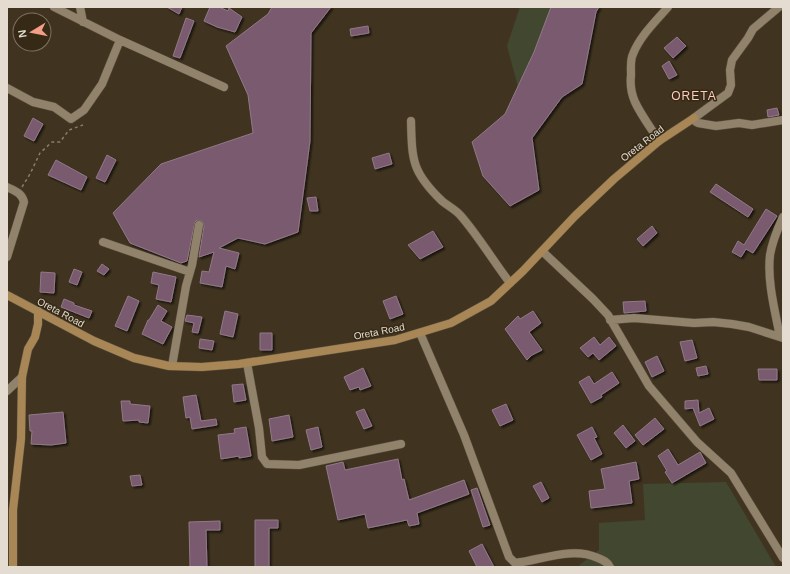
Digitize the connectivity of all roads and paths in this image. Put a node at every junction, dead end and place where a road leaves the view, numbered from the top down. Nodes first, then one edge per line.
1 (80, 7) edge
2 (668, 7) edge
3 (779, 7) edge
4 (60, 8) edge
5 (83, 22) junction
6 (120, 40) junction
7 (224, 87) dead end
8 (7, 88) edge
9 (694, 118) junction
10 (783, 120) edge
11 (411, 121) dead end
12 (83, 125) dead end
13 (659, 140) junction
14 (7, 187) edge
15 (19, 192) junction
16 (783, 217) edge
17 (199, 225) dead end
18 (103, 242) dead end
19 (542, 251) junction
20 (7, 257) edge
21 (190, 272) junction
22 (510, 284) junction
23 (7, 295) edge
24 (38, 311) junction
25 (610, 320) junction
26 (420, 333) junction
27 (781, 338) edge
28 (248, 363) junction
29 (172, 366) junction
30 (22, 377) junction
31 (7, 391) edge
32 (400, 444) dead end
33 (783, 558) edge
34 (13, 567) edge
35 (610, 567) edge

1 - 5 street
2 - 13 street
3 - 9 street
4 - 5 street
5 - 6 street
6 - 7 street
6 - 8 street
9 - 10 street
9 - 13 street, Oreta Road
11 - 22 street
12 - 15 path
13 - 19 street, Oreta Road
14 - 15 street
15 - 20 street
16 - 27 street
17 - 21 street
18 - 21 street
19 - 22 street, Oreta Road
19 - 25 street
21 - 29 street
22 - 26 street, Oreta Road
23 - 24 street, Oreta Road
24 - 29 street, Oreta Road
24 - 30 street
25 - 27 street
25 - 33 street
26 - 28 street, Oreta Road
26 - 35 street
28 - 29 street, Oreta Road
28 - 32 street
30 - 31 street
30 - 34 street

